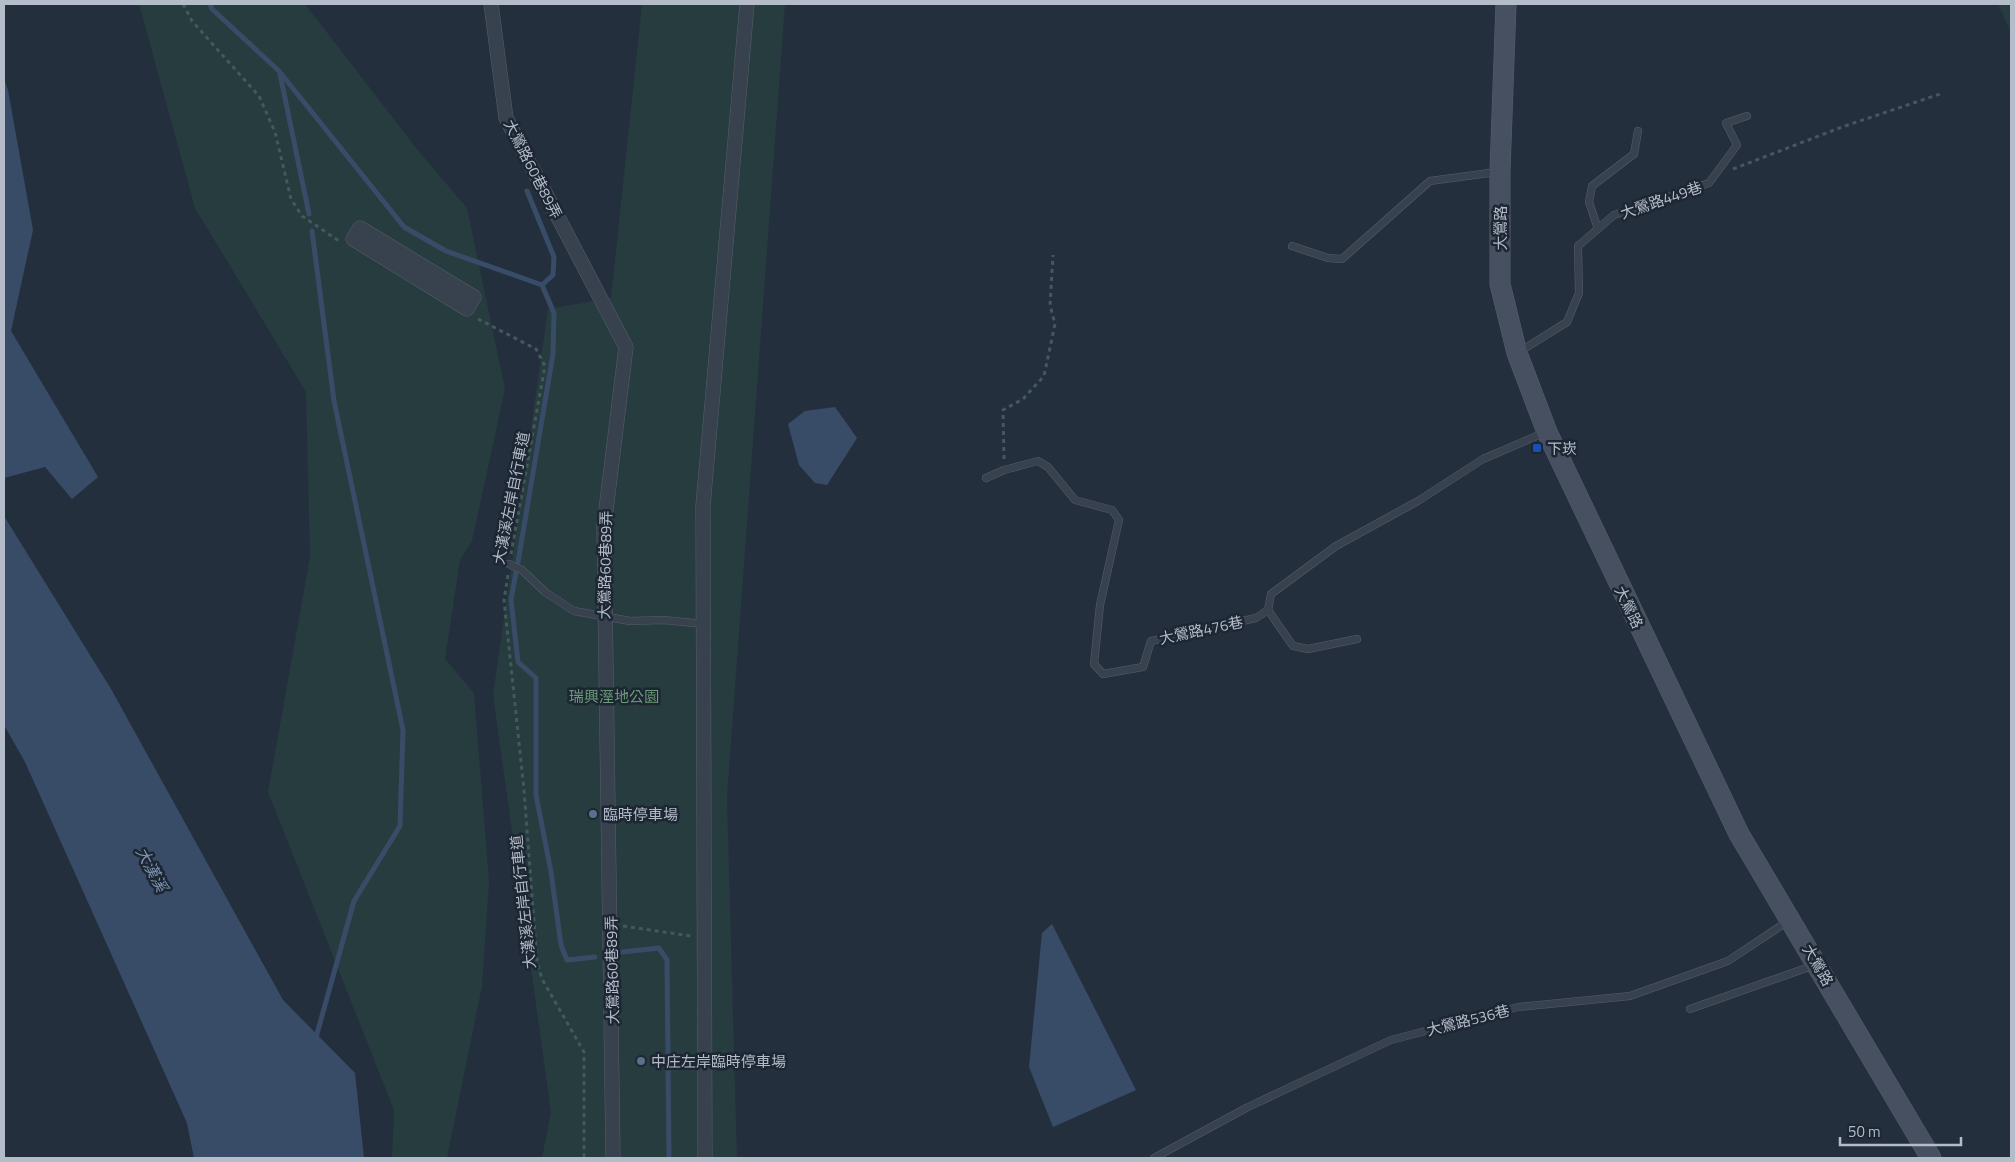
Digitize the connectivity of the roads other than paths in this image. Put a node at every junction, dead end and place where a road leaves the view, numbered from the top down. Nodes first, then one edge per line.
1 (491, 4) edge
2 (747, 4) edge
3 (1506, 4) edge
4 (1747, 116) dead end
5 (1638, 131) dead end
6 (1500, 171) junction
7 (1598, 230) junction
8 (349, 242) joint
9 (1292, 246) dead end
10 (1517, 353) junction
11 (1547, 432) junction
12 (986, 478) dead end
13 (509, 564) road end
14 (1268, 610) junction
15 (604, 615) junction
16 (704, 624) junction
17 (1357, 639) dead end
18 (1791, 919) junction
19 (1817, 964) junction
20 (1690, 1009) dead end
21 (613, 1158) edge
22 (705, 1158) edge
23 (1154, 1158) edge
24 (1931, 1158) edge

1 - 15 street, 大鶯路60巷89弄
2 - 16 street
3 - 6 street, 大鶯路
4 - 7 lane, 大鶯路449巷
5 - 7 lane
6 - 9 lane
6 - 10 street, 大鶯路
7 - 10 lane, 大鶯路449巷
8 - 8 street
10 - 11 street, 大鶯路
11 - 14 lane
11 - 18 street, 大鶯路
12 - 14 lane, 大鶯路476巷
13 - 15 lane
14 - 17 lane
15 - 16 lane
15 - 21 street, 大鶯路60巷89弄
16 - 22 street
18 - 19 street, 大鶯路
18 - 23 lane, 大鶯路536巷
19 - 20 lane
19 - 24 street, 大鶯路

